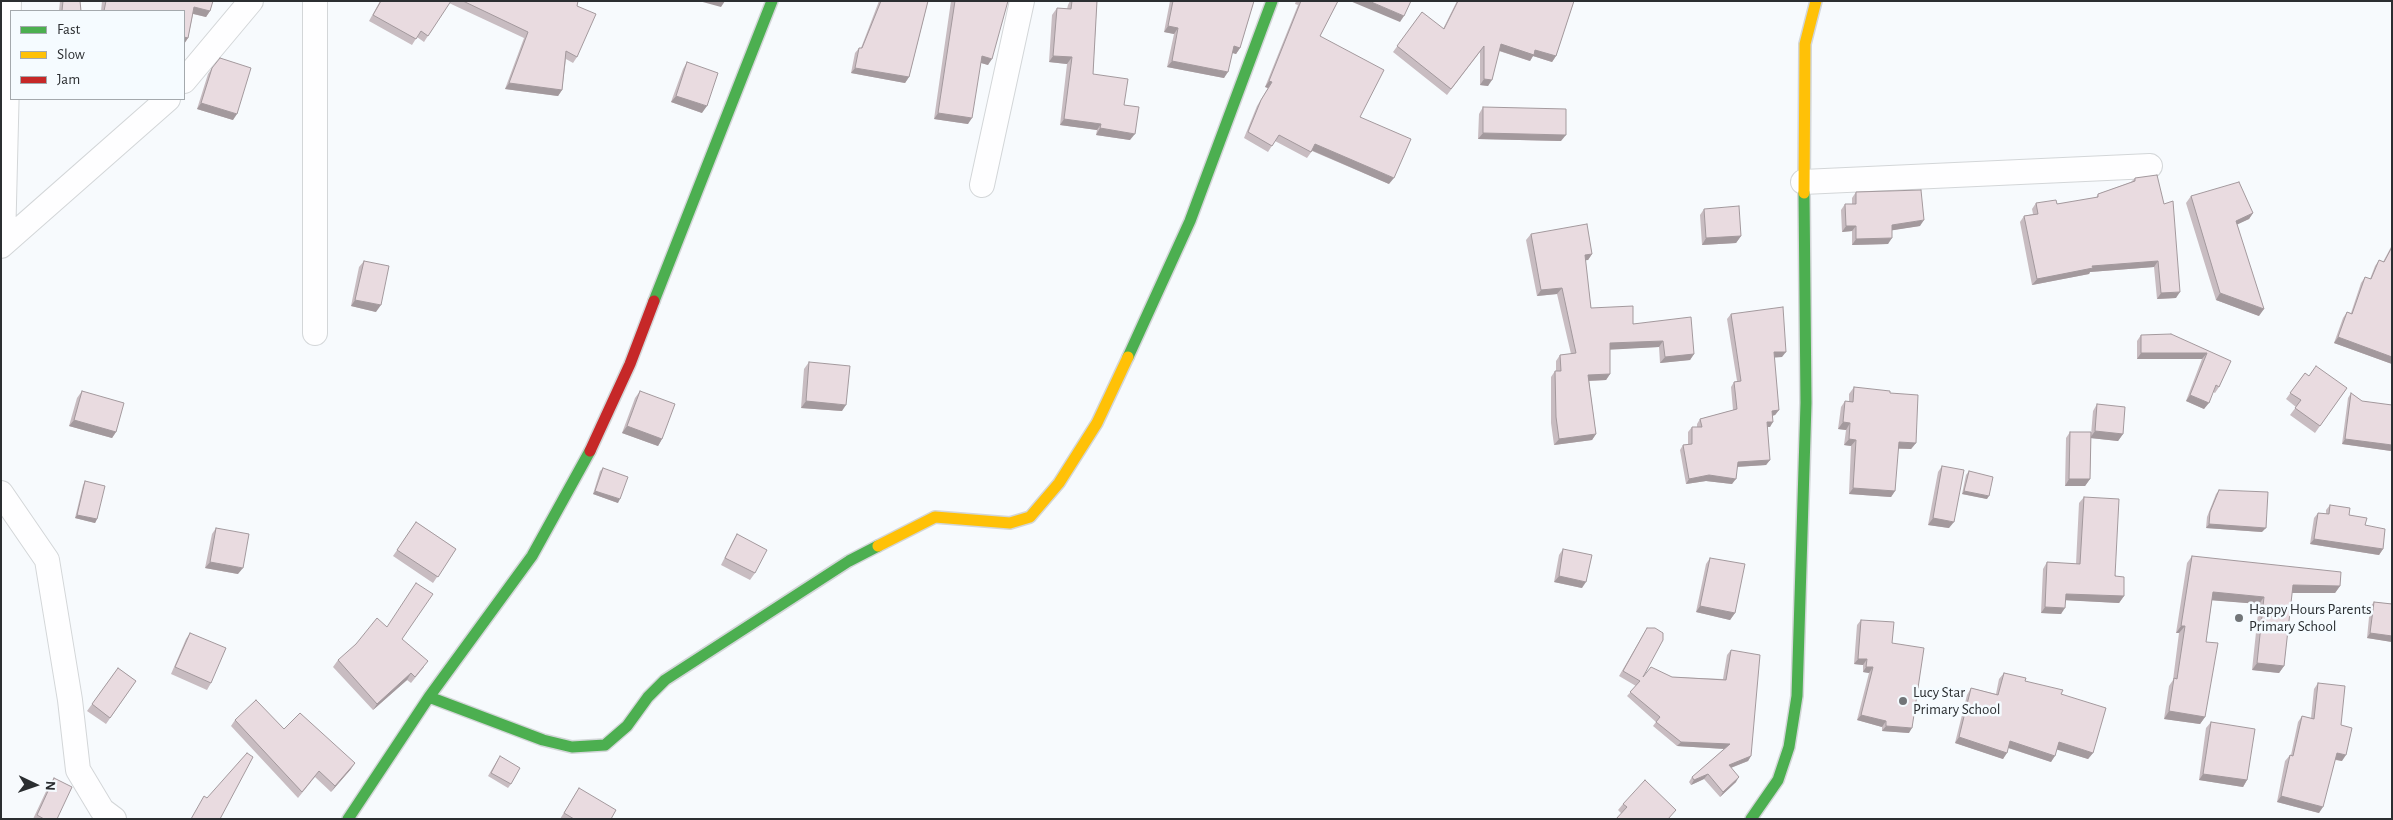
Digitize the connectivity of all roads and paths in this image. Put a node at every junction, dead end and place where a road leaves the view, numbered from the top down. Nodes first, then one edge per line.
1 (9, 1) edge
2 (251, 1) edge
3 (315, 1) edge
4 (772, 1) edge
5 (1022, 1) edge
6 (1272, 1) edge
7 (1816, 1) edge
8 (185, 80) edge
9 (167, 100) edge
10 (2150, 166) dead end
11 (1803, 182) junction
12 (982, 185) dead end
13 (2, 245) edge
14 (315, 333) dead end
15 (1, 493) edge
16 (429, 697) junction
17 (114, 819) edge
18 (348, 819) edge
19 (1751, 819) edge

1 - 13 street
2 - 8 street
3 - 14 street
4 - 16 street
5 - 12 street
6 - 16 street
7 - 11 street
9 - 13 street
10 - 11 street
11 - 19 street
15 - 17 street
16 - 18 street

